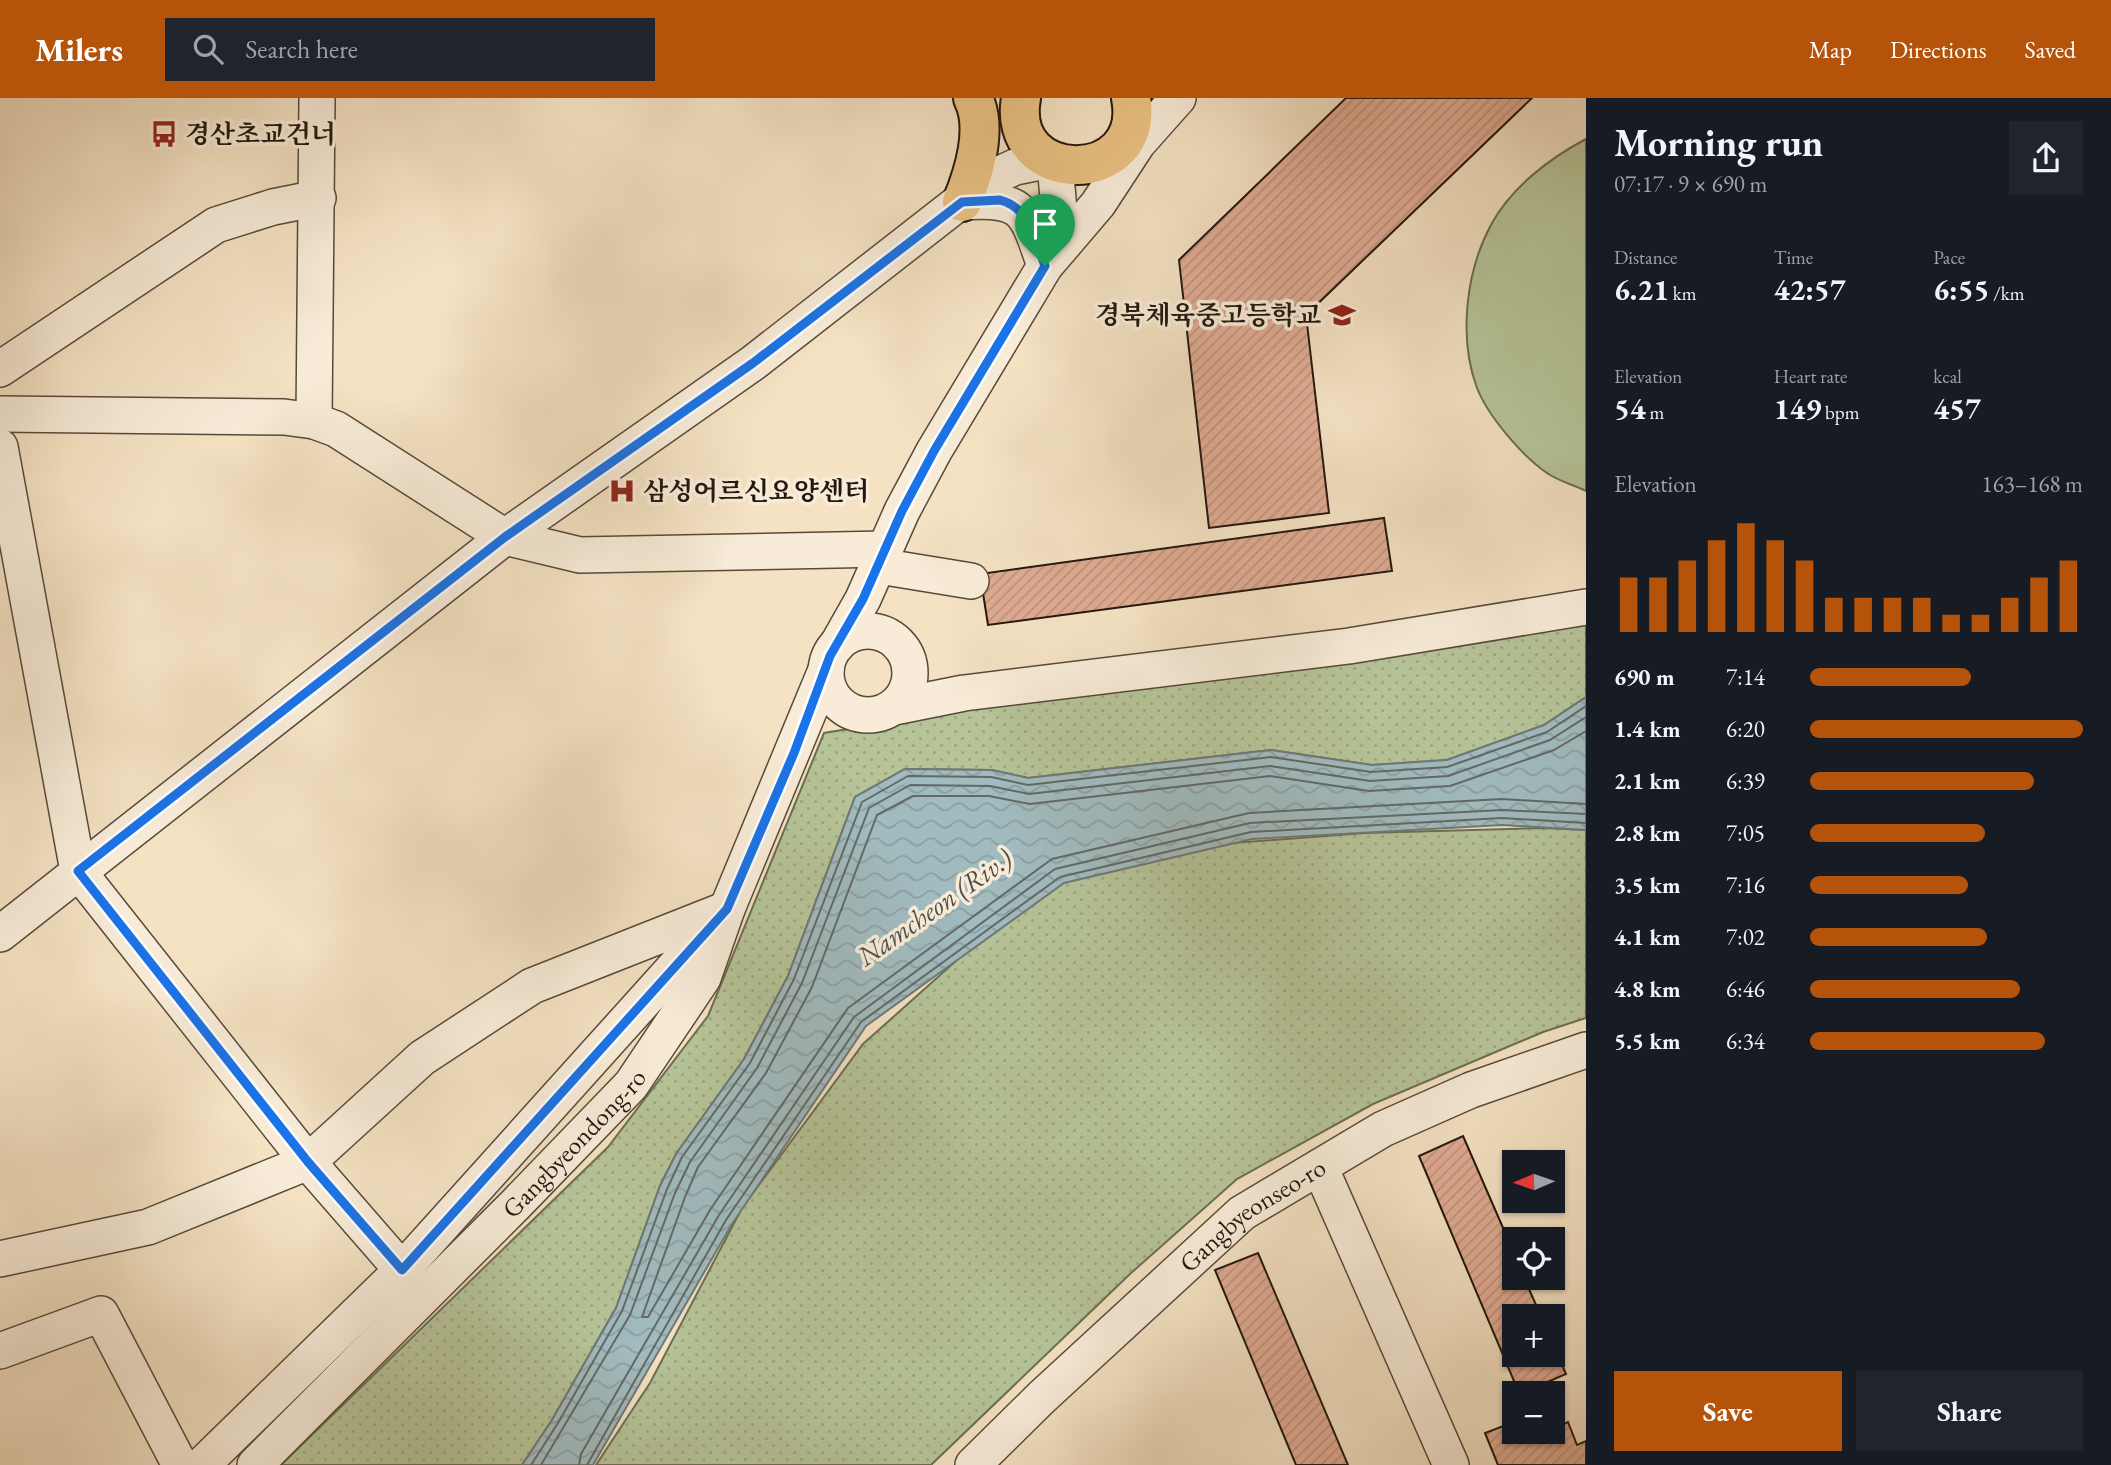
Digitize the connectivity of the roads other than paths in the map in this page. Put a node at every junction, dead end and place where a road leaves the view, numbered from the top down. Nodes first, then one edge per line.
1 (317, 98) edge
2 (973, 98) edge
3 (1178, 98) edge
4 (1134, 101) edge
5 (1019, 104) edge
6 (1110, 156) junction
7 (1053, 162) junction
8 (976, 191) junction
9 (318, 198) junction
10 (1075, 229) junction
11 (1045, 266) junction
12 (0, 369) edge
13 (0, 414) edge
14 (314, 421) junction
15 (0, 447) edge
16 (505, 537) junction
17 (880, 563) junction
18 (971, 581) dead end
19 (1586, 607) edge
20 (902, 649) junction
21 (831, 658) junction
22 (964, 693) junction
23 (894, 707) junction
24 (854, 713) junction
25 (794, 753) junction
26 (78, 871) junction
27 (727, 909) junction
28 (0, 934) edge
29 (1586, 1050) edge
30 (308, 1162) junction
31 (1320, 1167) junction
32 (0, 1259) edge
33 (402, 1270) junction
34 (0, 1351) edge
35 (180, 1465) edge
36 (202, 1465) edge
37 (255, 1465) edge
38 (973, 1465) edge
39 (1451, 1465) edge

1 - 9 street
2 - 8 main road
3 - 10 street, Gangbyeondong-ro
4 - 6 main road
5 - 7 main road
5 - 8 street
6 - 7 main road
6 - 10 street, Gangbyeondong-ro
7 - 8 street
7 - 11 street, Gangbyeondong-ro
8 - 11 street
8 - 16 street
9 - 12 street
9 - 14 street
10 - 11 street, Gangbyeondong-ro
11 - 17 street, Gangbyeondong-ro
13 - 14 street
14 - 16 street
15 - 26 street
16 - 17 street
16 - 26 street
17 - 18 street
17 - 20 street
17 - 21 street, Gangbyeondong-ro
19 - 22 street, Gangbyeondong-ro
20 - 21 street
20 - 22 street
20 - 23 street
21 - 24 street
21 - 25 street, Gangbyeondong-ro
22 - 23 street, Gangbyeondong-ro
23 - 24 street, Gangbyeondong-ro
24 - 25 street, Gangbyeondong-ro
25 - 27 street, Gangbyeondong-ro
26 - 28 street
26 - 30 street
27 - 30 street
27 - 33 street
27 - 37 street, Gangbyeondong-ro
29 - 31 street, Gangbyeonseo-ro
30 - 32 street
30 - 33 street
31 - 38 street, Gangbyeonseo-ro
31 - 39 street
33 - 36 street
34 - 35 street

